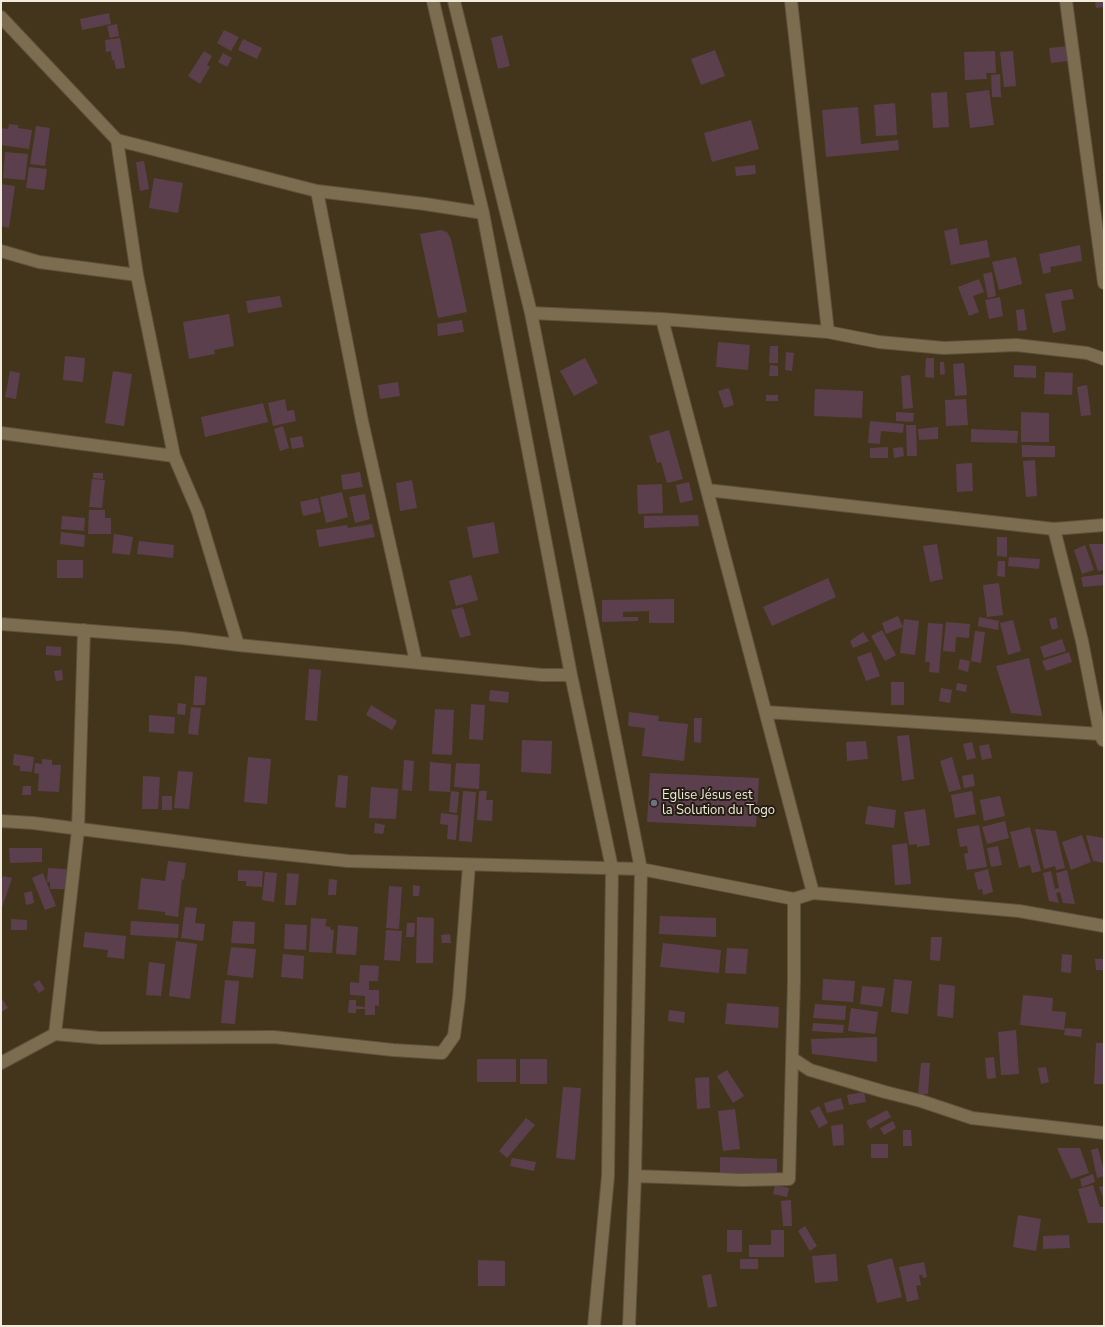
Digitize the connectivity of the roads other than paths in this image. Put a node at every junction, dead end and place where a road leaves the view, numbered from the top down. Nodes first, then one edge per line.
1 (433, 1) edge
2 (454, 1) edge
3 (791, 1) edge
4 (1066, 1) edge
5 (1, 17) edge
6 (117, 140) junction
7 (318, 191) junction
8 (483, 213) junction
9 (1, 252) edge
10 (137, 275) junction
11 (1104, 283) edge
12 (531, 313) junction
13 (662, 319) junction
14 (828, 332) junction
15 (1104, 359) edge
16 (1, 433) edge
17 (174, 456) junction
18 (708, 490) junction
19 (1104, 525) edge
20 (1054, 529) junction
21 (1, 624) edge
22 (84, 630) junction
23 (238, 645) junction
24 (416, 662) junction
25 (571, 675) junction
26 (766, 712) junction
27 (1102, 738) edge
28 (1, 821) edge
29 (78, 830) junction
30 (469, 865) junction
31 (612, 868) junction
32 (641, 869) junction
33 (813, 893) junction
34 (794, 899) junction
35 (1104, 926) edge
36 (55, 1034) junction
37 (792, 1059) junction
38 (1, 1063) edge
39 (1104, 1133) edge
40 (635, 1176) junction
41 (594, 1326) edge
42 (629, 1326) edge

1 - 8 street
2 - 12 street
3 - 14 street
4 - 11 street
5 - 6 street
6 - 7 street
6 - 10 street
7 - 8 street
7 - 24 street
8 - 25 street
9 - 10 street
10 - 17 street
12 - 13 street
12 - 32 street
13 - 14 street
13 - 18 street
14 - 15 street
16 - 17 street
17 - 23 street
18 - 20 street
18 - 26 street
19 - 20 street
20 - 27 street
21 - 22 street
22 - 23 street
22 - 29 street
23 - 24 street
24 - 25 street
25 - 31 street
26 - 27 street
26 - 33 street
28 - 29 street
29 - 30 street
29 - 36 street
30 - 31 street
30 - 36 street
31 - 32 street
31 - 41 street
32 - 34 street
32 - 40 street
33 - 34 street
33 - 35 street
34 - 37 street
36 - 38 street
37 - 39 street
37 - 40 street
40 - 42 street

